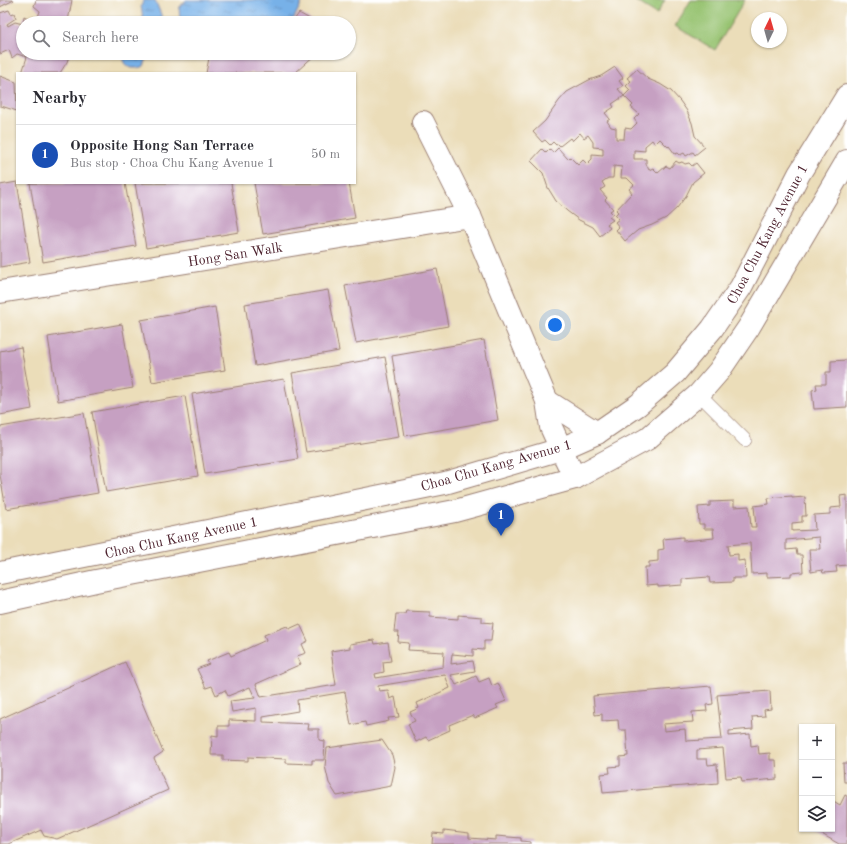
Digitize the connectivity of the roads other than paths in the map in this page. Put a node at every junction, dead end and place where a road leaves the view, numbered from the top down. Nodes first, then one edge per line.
1 (847, 96) edge
2 (423, 122) dead end
3 (847, 162) edge
4 (470, 216) junction
5 (0, 292) edge
6 (699, 394) junction
7 (547, 402) junction
8 (597, 433) junction
9 (745, 440) dead end
10 (561, 450) junction
11 (575, 478) junction
12 (0, 574) edge
13 (0, 602) edge

1 - 8 street, Choa Chu Kang Avenue 1
2 - 4 street
3 - 6 street, Choa Chu Kang Avenue 1
4 - 5 street, Hong San Walk
4 - 7 street
6 - 9 lane
6 - 11 street, Choa Chu Kang Avenue 1
7 - 8 street
7 - 10 street
8 - 10 street, Choa Chu Kang Avenue 1
10 - 11 street
10 - 12 street, Choa Chu Kang Avenue 1
11 - 13 street, Choa Chu Kang Avenue 1

